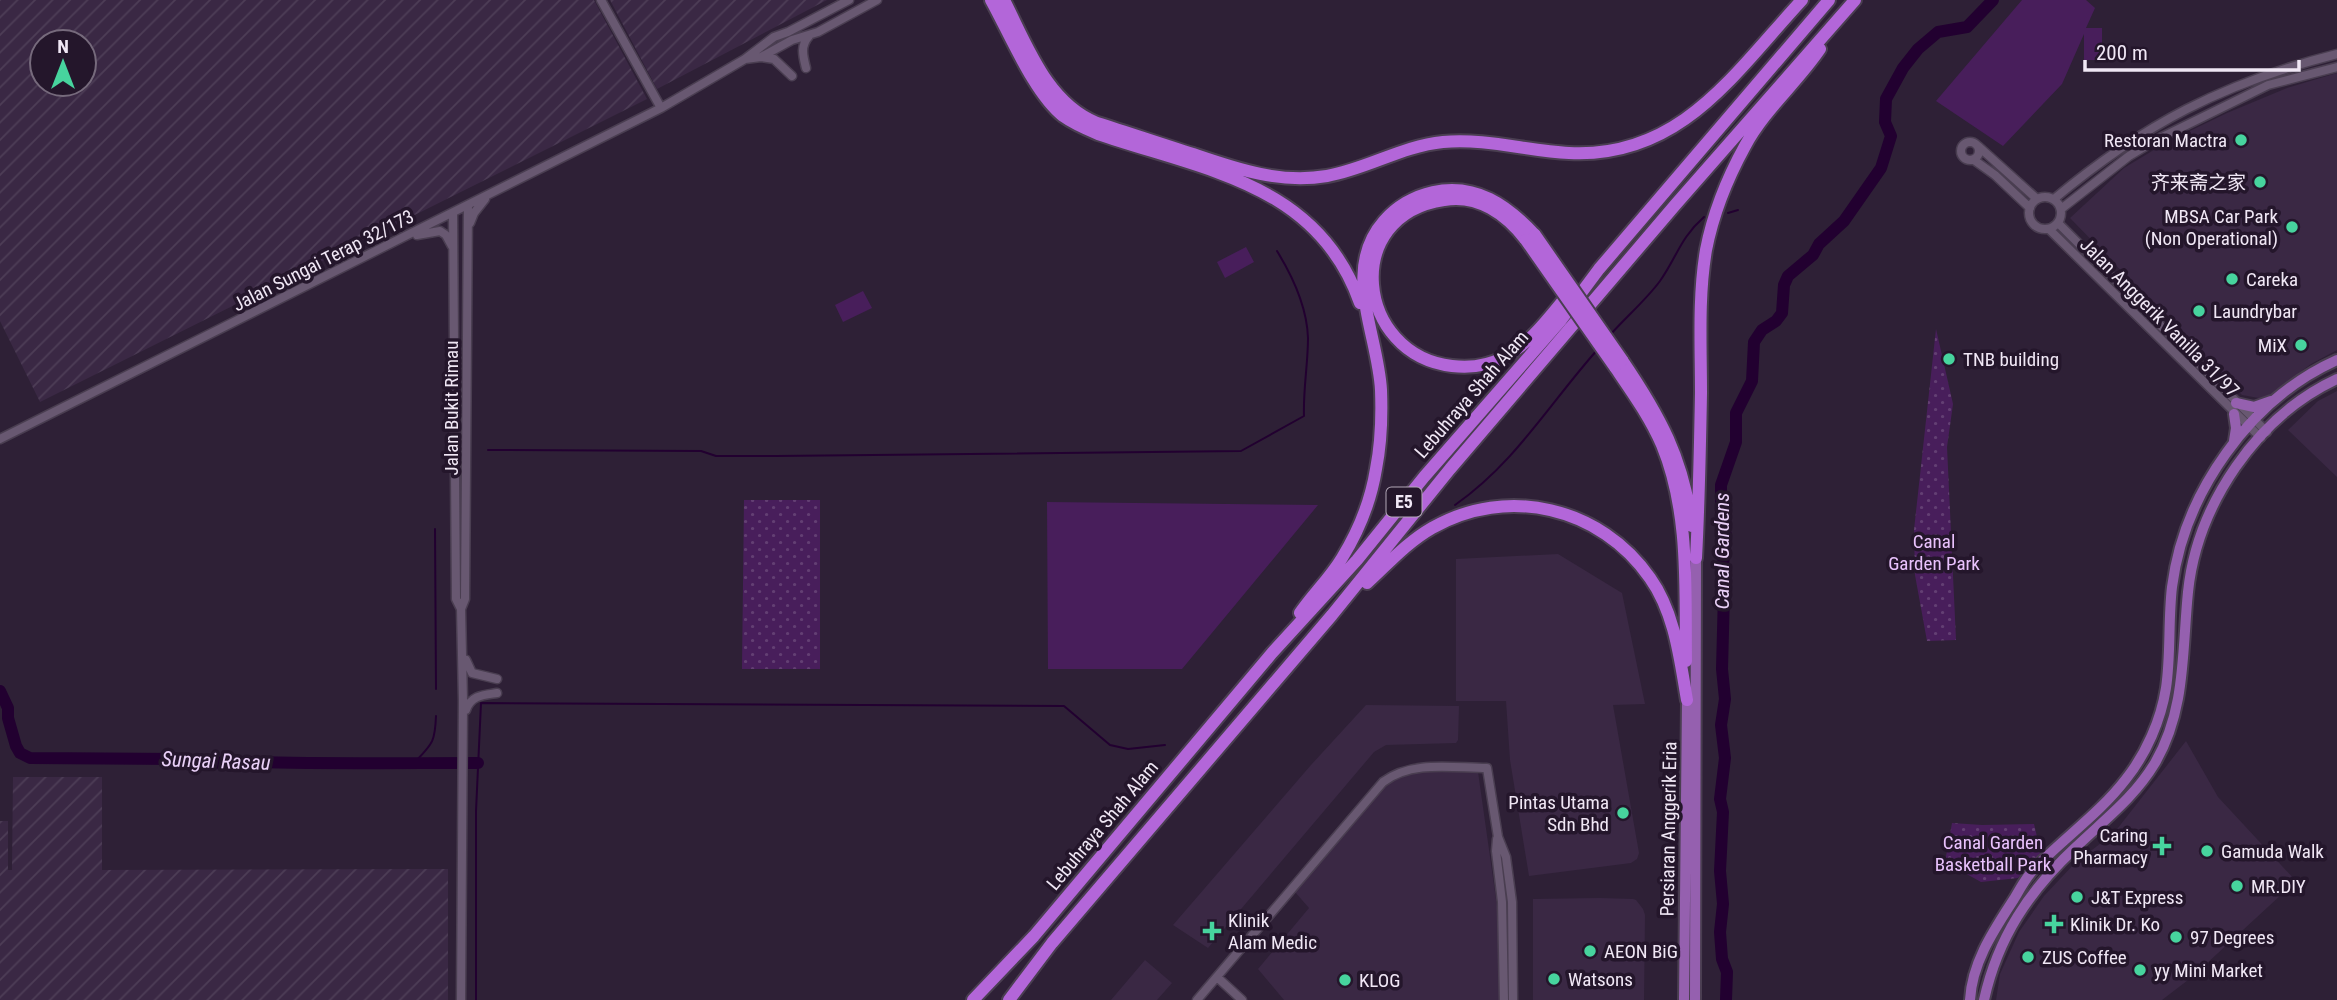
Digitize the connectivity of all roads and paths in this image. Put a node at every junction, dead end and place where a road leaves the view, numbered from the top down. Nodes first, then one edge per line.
1 (601, 0) edge
2 (849, 0) edge
3 (877, 0) edge
4 (991, 0) edge
5 (1004, 0) edge
6 (1802, 0) edge
7 (1829, 0) edge
8 (1855, 0) edge
9 (818, 32) junction
10 (2337, 54) edge
11 (761, 57) junction
12 (745, 59) junction
13 (2337, 66) edge
14 (806, 68) dead end
15 (792, 76) dead end
16 (660, 108) junction
17 (1978, 146) junction
18 (1974, 160) junction
19 (488, 195) junction
20 (2037, 199) junction
21 (2054, 200) junction
22 (468, 205) junction
23 (2029, 208) junction
24 (2061, 209) junction
25 (453, 213) junction
26 (2058, 223) junction
27 (2049, 229) junction
28 (404, 237) junction
29 (1530, 237) junction
30 (467, 250) junction
31 (454, 253) junction
32 (1599, 269) junction
33 (1372, 336) junction
34 (2337, 360) edge
35 (1619, 364) junction
36 (2337, 379) edge
37 (2275, 399) junction
38 (2235, 408) junction
39 (2252, 424) junction
40 (2264, 435) junction
41 (0, 439) edge
42 (2233, 443) junction
43 (1696, 558) junction
44 (461, 610) junction
45 (1332, 615) junction
46 (462, 636) junction
47 (1272, 653) junction
48 (497, 679) dead end
49 (497, 693) dead end
50 (1687, 700) junction
51 (463, 720) junction
52 (1497, 837) junction
53 (1513, 972) junction
54 (1217, 976) junction
55 (1504, 989) junction
56 (461, 1000) edge
57 (973, 1000) edge
58 (1009, 1000) edge
59 (1197, 1000) edge
60 (1242, 1000) edge
61 (1504, 1000) edge
62 (1513, 1000) edge
63 (1684, 1000) edge
64 (1695, 1000) edge
65 (1970, 1000) edge
66 (1984, 1000) edge

1 - 16 street
2 - 12 street, Jalan Sungai Terap 32/173
3 - 9 street
4 - 33 highway
5 - 6 highway
7 - 32 highway, Lebuhraya Shah Alam / E5
8 - 43 highway
8 - 45 highway, Lebuhraya Shah Alam / E5
9 - 11 street
9 - 14 street
10 - 21 street
11 - 12 street
11 - 15 street
12 - 16 street, Jalan Sungai Terap 32/173
13 - 24 street
16 - 19 street, Jalan Sungai Terap 32/173
17 - 18 street
17 - 18 street
17 - 20 street
18 - 23 street
19 - 22 street, Jalan Sungai Terap 32/173
19 - 30 street
20 - 21 street
20 - 23 street
21 - 24 street
22 - 25 street, Jalan Sungai Terap 32/173
22 - 30 street, Jalan Bukit Rimau
23 - 27 street
24 - 26 street
25 - 28 street, Jalan Sungai Terap 32/173
25 - 31 street, Jalan Bukit Rimau
26 - 27 street
26 - 38 street, Jalan Anggerik Vanilla 31/97
27 - 38 street, Jalan Anggerik Vanilla 31/97
28 - 31 street
28 - 41 street, Jalan Sungai Terap 32/173
29 - 32 highway
29 - 33 highway
29 - 35 highway, bridge
30 - 44 street, Jalan Bukit Rimau
31 - 44 street, Jalan Bukit Rimau
32 - 47 highway, Lebuhraya Shah Alam / E5
33 - 47 highway
34 - 37 main road
35 - 43 highway
35 - 50 highway
36 - 40 main road
37 - 38 main road
37 - 39 main road
38 - 39 street, Jalan Anggerik Vanilla 31/97
38 - 42 main road
39 - 40 street, Jalan Anggerik Vanilla 31/97
39 - 42 main road
40 - 66 main road
42 - 65 main road
43 - 64 main road, Persiaran Anggerik Eria
44 - 46 street, Jalan Bukit Rimau
45 - 50 highway
45 - 58 highway, Lebuhraya Shah Alam / E5
46 - 48 street
46 - 51 street, Jalan Bukit Rimau
47 - 57 highway, Lebuhraya Shah Alam / E5
49 - 51 street
50 - 63 main road, Persiaran Anggerik Eria
51 - 56 street, Jalan Bukit Rimau
52 - 53 street
52 - 54 street
52 - 55 street
53 - 55 street
53 - 62 street
54 - 59 street
54 - 60 street
55 - 61 street

